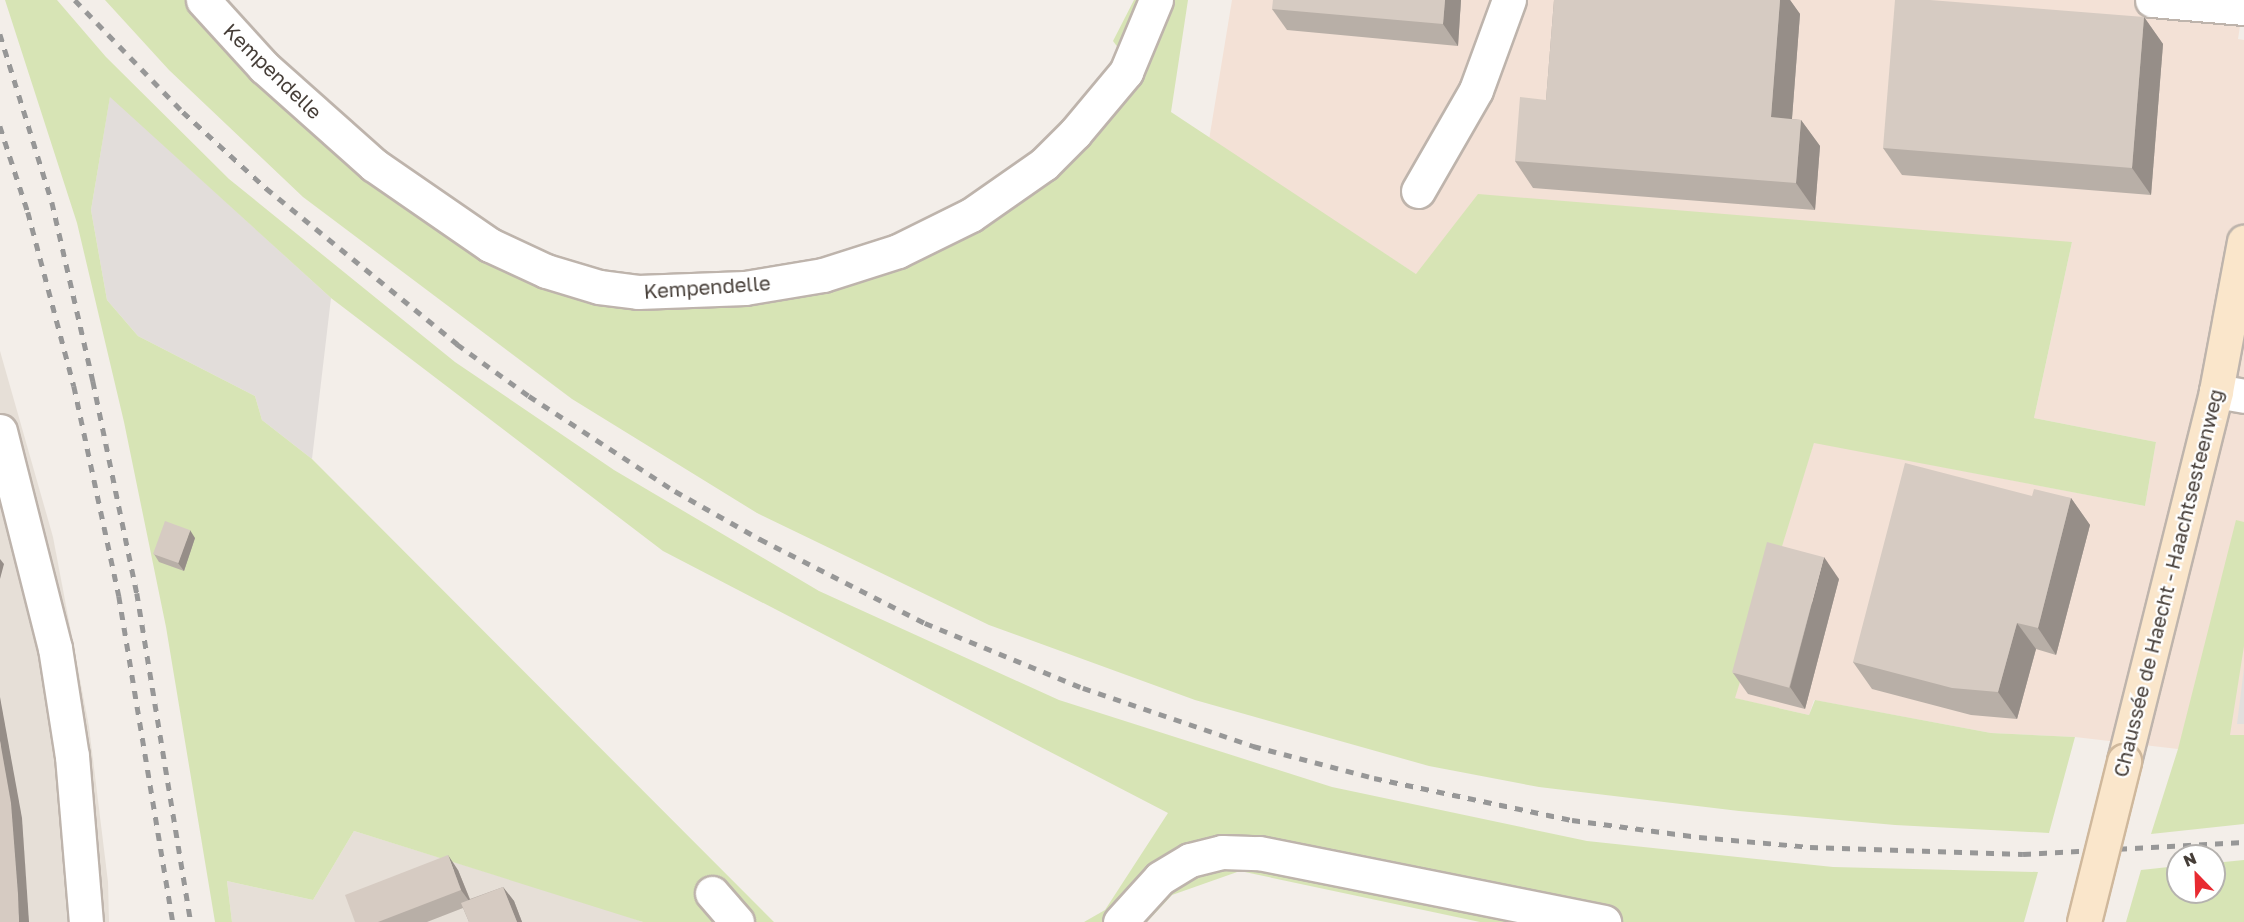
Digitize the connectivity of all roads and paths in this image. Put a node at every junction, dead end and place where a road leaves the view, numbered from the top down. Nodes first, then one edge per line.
1 (203, 0) edge
2 (1156, 0) edge
3 (1509, 0) edge
4 (2152, 0) edge
5 (2193, 2) edge
6 (2244, 8) edge
7 (1418, 191) dead end
8 (2244, 242) edge
9 (2230, 393) edge
10 (0, 431) edge
11 (712, 893) dead end
12 (87, 922) edge
13 (737, 922) edge
14 (1120, 922) edge
15 (1604, 922) edge
16 (2084, 922) edge

1 - 2 street, Kempendelle
3 - 7 street
4 - 5 street
5 - 6 street
8 - 9 main road, Chaussée de Haecht - Haachtsesteenweg
9 - 16 main road, Chaussée de Haecht - Haachtsesteenweg, bridge
10 - 12 street
11 - 13 street
14 - 15 street

